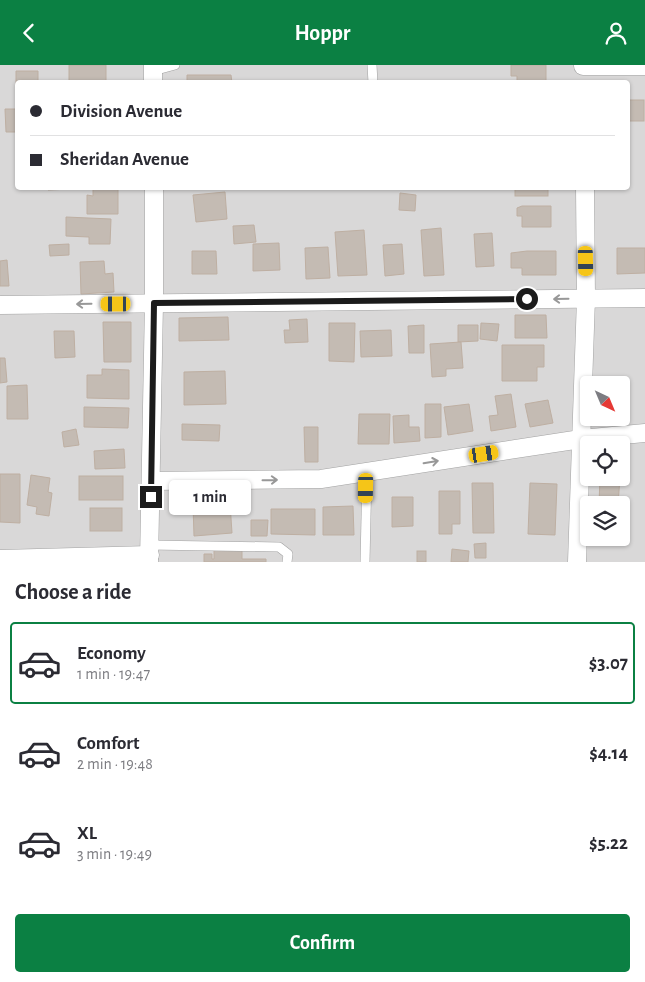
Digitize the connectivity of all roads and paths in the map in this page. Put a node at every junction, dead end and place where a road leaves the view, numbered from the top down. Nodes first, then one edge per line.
1 (175, 65) edge
2 (372, 65) edge
3 (645, 66) edge
4 (583, 71) edge
5 (153, 73) edge
6 (373, 80) edge
7 (154, 190) edge
8 (585, 190) edge
9 (586, 298) junction
10 (645, 298) edge
11 (154, 303) junction
12 (0, 305) edge
13 (645, 433) edge
14 (581, 436) edge
15 (613, 436) edge
16 (580, 439) edge
17 (580, 470) edge
18 (367, 472) junction
19 (151, 481) junction
20 (150, 554) edge
21 (10, 560) edge
22 (287, 562) edge
23 (365, 562) edge
24 (577, 562) edge

1 - 5 lane
2 - 6 lane
3 - 4 street
7 - 11 street
8 - 9 street
9 - 10 street
9 -> 11 street
9 - 14 street
11 -> 12 street
11 - 19 street
13 - 15 street
18 -> 16 street
17 - 24 street
19 -> 18 street
18 - 23 lane
19 - 20 street
20 - 21 street
20 - 22 lane

